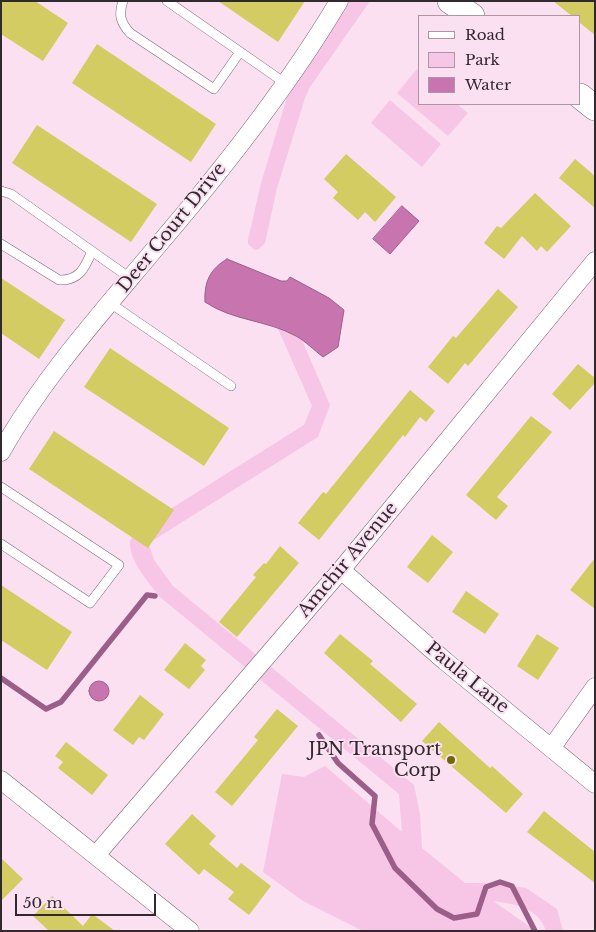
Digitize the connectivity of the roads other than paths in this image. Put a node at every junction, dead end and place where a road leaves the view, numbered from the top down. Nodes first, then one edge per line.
1 (123, 1) edge
2 (167, 1) edge
3 (339, 1) edge
4 (450, 1) edge
5 (471, 15) edge
6 (240, 52) junction
7 (285, 83) junction
8 (1, 191) edge
9 (1, 244) edge
10 (92, 252) junction
11 (595, 261) edge
12 (130, 278) junction
13 (110, 303) junction
14 (231, 386) dead end
15 (1, 452) edge
16 (3, 492) edge
17 (1, 544) edge
18 (342, 570) junction
19 (595, 687) edge
20 (552, 747) junction
21 (1, 780) edge
22 (595, 784) edge
23 (96, 855) junction
24 (190, 931) edge

1 - 6 lane
2 - 6 lane
3 - 7 street, Deer Court Drive
4 - 5 street
6 - 7 lane
7 - 12 street, Deer Court Drive
8 - 10 lane
9 - 10 lane
10 - 12 lane
11 - 18 street, Amchir Avenue
12 - 13 street, Deer Court Drive
13 - 14 lane
13 - 15 street, Deer Court Drive
16 - 17 lane
18 - 20 street, Paula Lane
18 - 23 street, Amchir Avenue
19 - 20 street
20 - 22 street, Paula Lane
21 - 23 street
23 - 24 street

